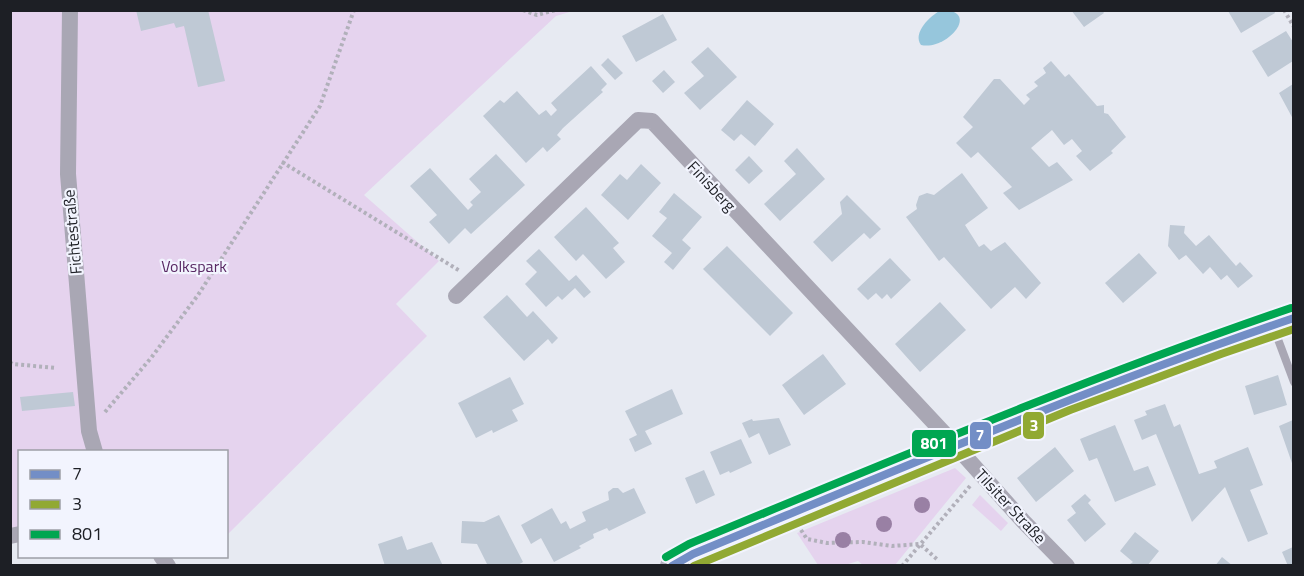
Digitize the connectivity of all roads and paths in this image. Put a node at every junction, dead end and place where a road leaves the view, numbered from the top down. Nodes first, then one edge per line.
1 (70, 10) edge
2 (354, 10) edge
3 (523, 10) edge
4 (556, 10) edge
5 (1284, 10) edge
6 (1293, 27) edge
7 (282, 162) junction
8 (474, 279) junction
9 (456, 296) dead end
10 (1283, 322) edge
11 (10, 362) edge
12 (57, 368) dead end
13 (1293, 382) edge
14 (89, 431) junction
15 (955, 446) junction
16 (94, 450) edge
17 (980, 474) junction
18 (790, 515) junction
19 (920, 544) junction
20 (939, 561) dead end
21 (671, 566) edge
22 (902, 566) edge
23 (1068, 566) edge

1 - 14 street, Fichtestraße
2 - 7 path
3 - 4 path
5 - 6 path
7 - 8 path
7 - 14 path
8 - 9 street, Finisberg
8 - 15 street, Finisberg
10 - 13 lane
10 - 15 main road
11 - 12 path
14 - 16 street, Fichtestraße
15 - 17 street, Tilsiter Straße
15 - 18 main road
17 - 19 path
17 - 23 street, Tilsiter Straße
18 - 19 path
18 - 21 main road
19 - 20 path
19 - 22 path

